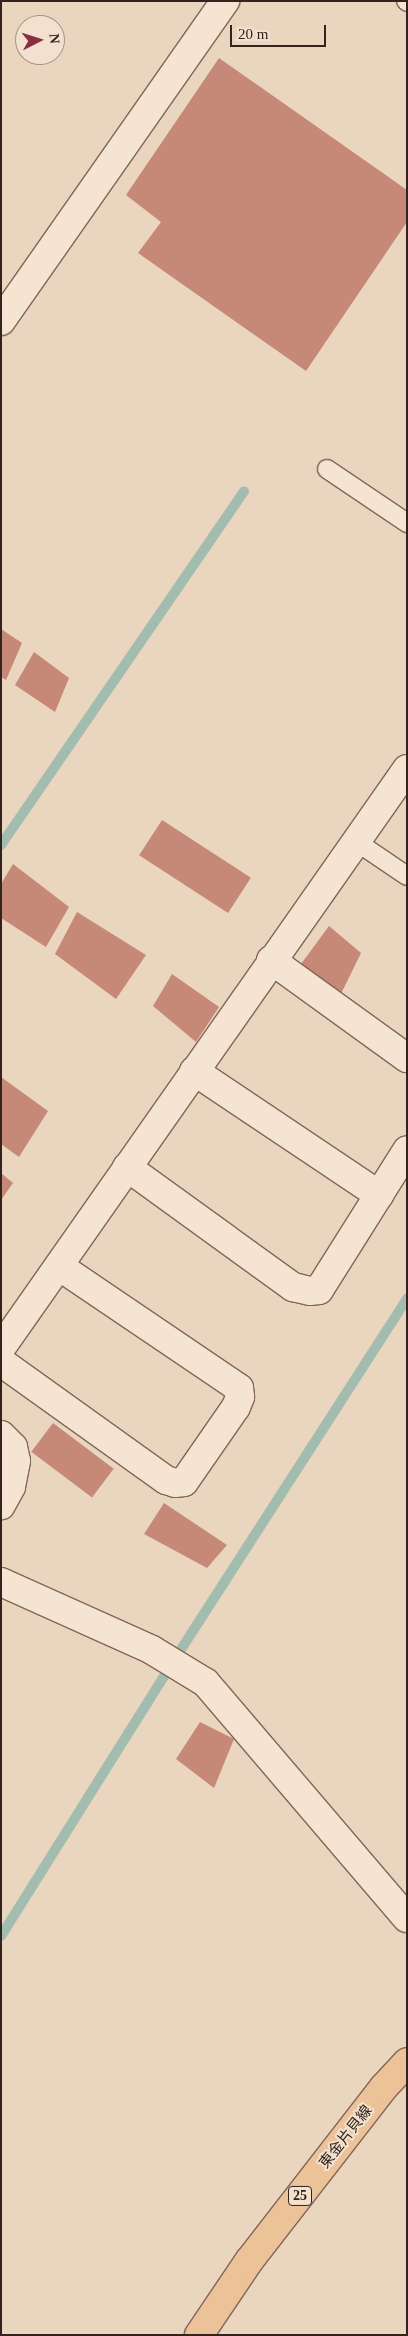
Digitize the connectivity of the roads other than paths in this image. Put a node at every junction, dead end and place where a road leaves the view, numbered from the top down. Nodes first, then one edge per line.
1 (225, 1) edge
2 (1, 321) edge
3 (327, 469) dead end
4 (407, 523) edge
5 (407, 769) edge
6 (357, 842) junction
7 (407, 876) edge
8 (272, 960) junction
9 (407, 1058) edge
10 (194, 1072) junction
11 (407, 1150) edge
12 (127, 1167) junction
13 (379, 1195) junction
14 (59, 1266) junction
15 (1, 1348) edge
16 (1, 1362) edge
17 (1, 1435) edge
18 (1, 1504) edge
19 (1, 1582) edge
20 (405, 1911) edge
21 (407, 2062) edge
22 (199, 2335) edge

1 - 2 street
3 - 4 lane
5 - 6 street
6 - 7 lane
6 - 8 street
8 - 9 street
8 - 10 street
10 - 12 street
10 - 13 street
11 - 13 street
12 - 13 street
12 - 14 street
14 - 15 street
14 - 16 street
17 - 18 street
19 - 20 street
21 - 22 main road, 東金片貝線 / 25

